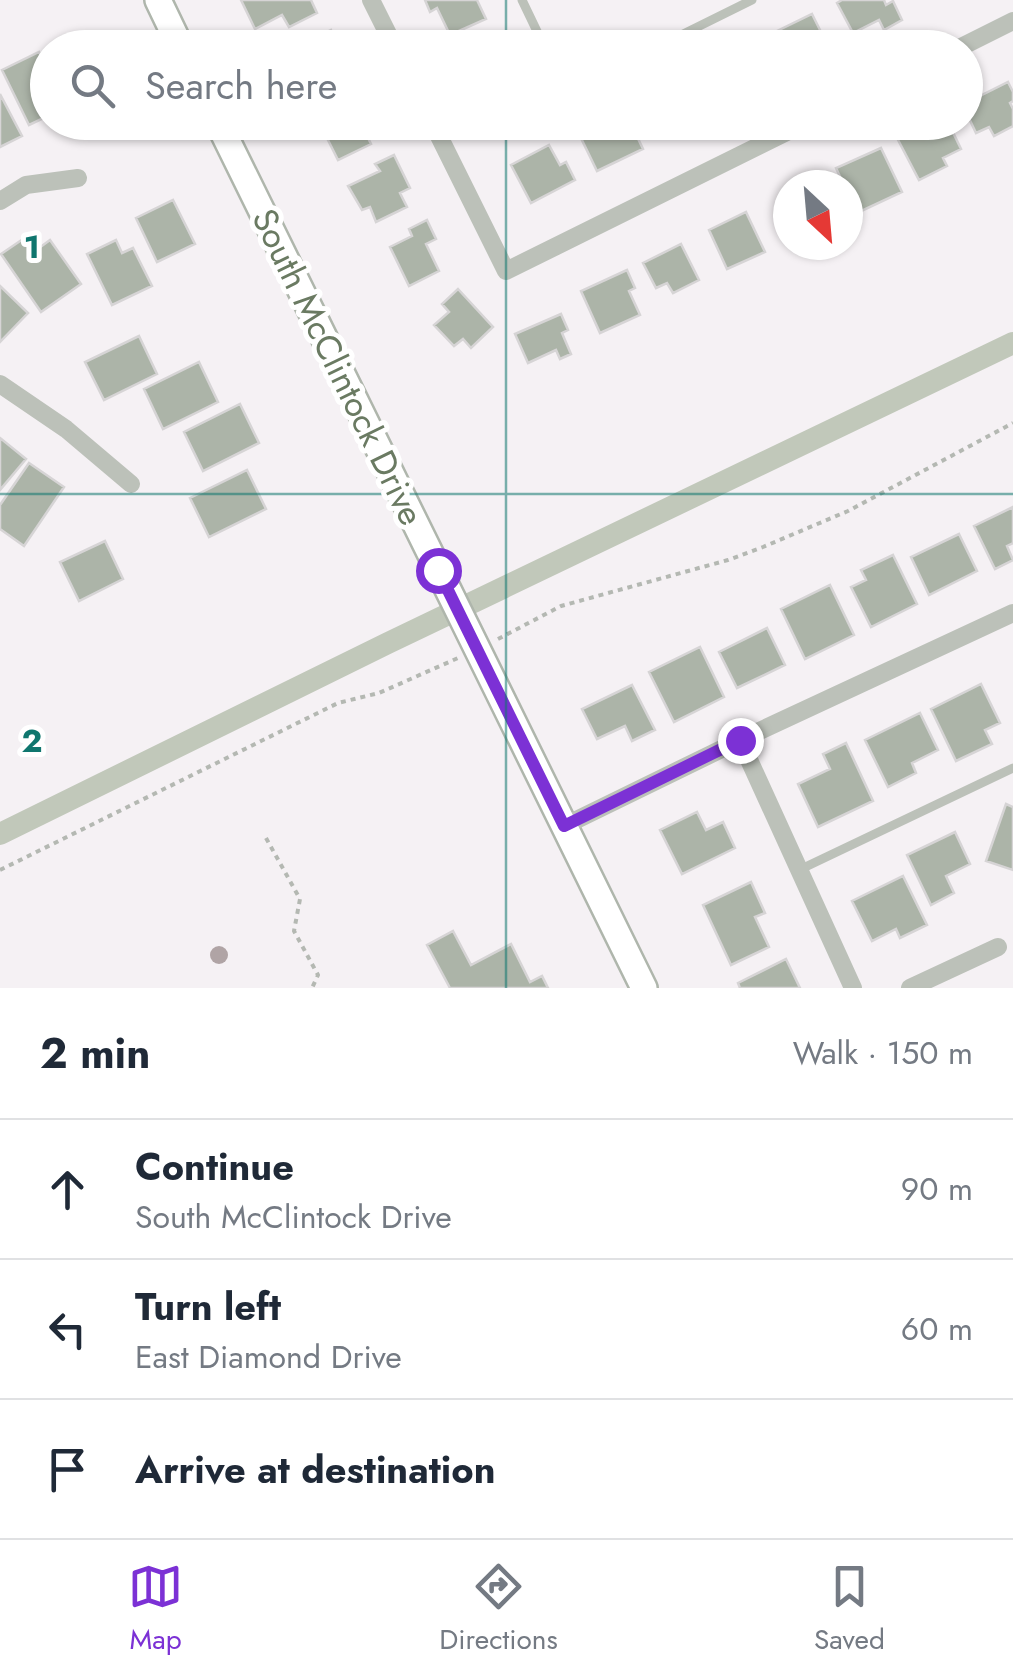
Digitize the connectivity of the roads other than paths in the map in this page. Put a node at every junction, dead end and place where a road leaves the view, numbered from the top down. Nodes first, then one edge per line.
1 (158, 0) edge
2 (371, 0) edge
3 (522, 0) edge
4 (752, 0) edge
5 (1013, 21) edge
6 (172, 30) edge
7 (385, 30) edge
8 (536, 30) edge
9 (692, 30) edge
10 (983, 36) edge
11 (227, 140) edge
12 (441, 140) edge
13 (771, 140) edge
14 (78, 178) dead end
15 (0, 201) edge
16 (0, 384) edge
17 (131, 484) dead end
18 (1013, 613) edge
19 (740, 740) junction
20 (1013, 768) edge
21 (564, 826) junction
22 (799, 870) junction
23 (998, 947) dead end
24 (644, 988) edge
25 (853, 988) edge
26 (910, 988) edge

1 - 6 main road
2 - 7 street
3 - 8 lane
4 - 9 lane
5 - 10 street
11 - 21 main road, South McClintock Drive
12 - 13 street
14 - 15 street
16 - 17 street
18 - 19 street
19 - 21 street
19 - 22 street
20 - 22 lane
21 - 24 main road, South McClintock Drive
22 - 25 street
23 - 26 street

